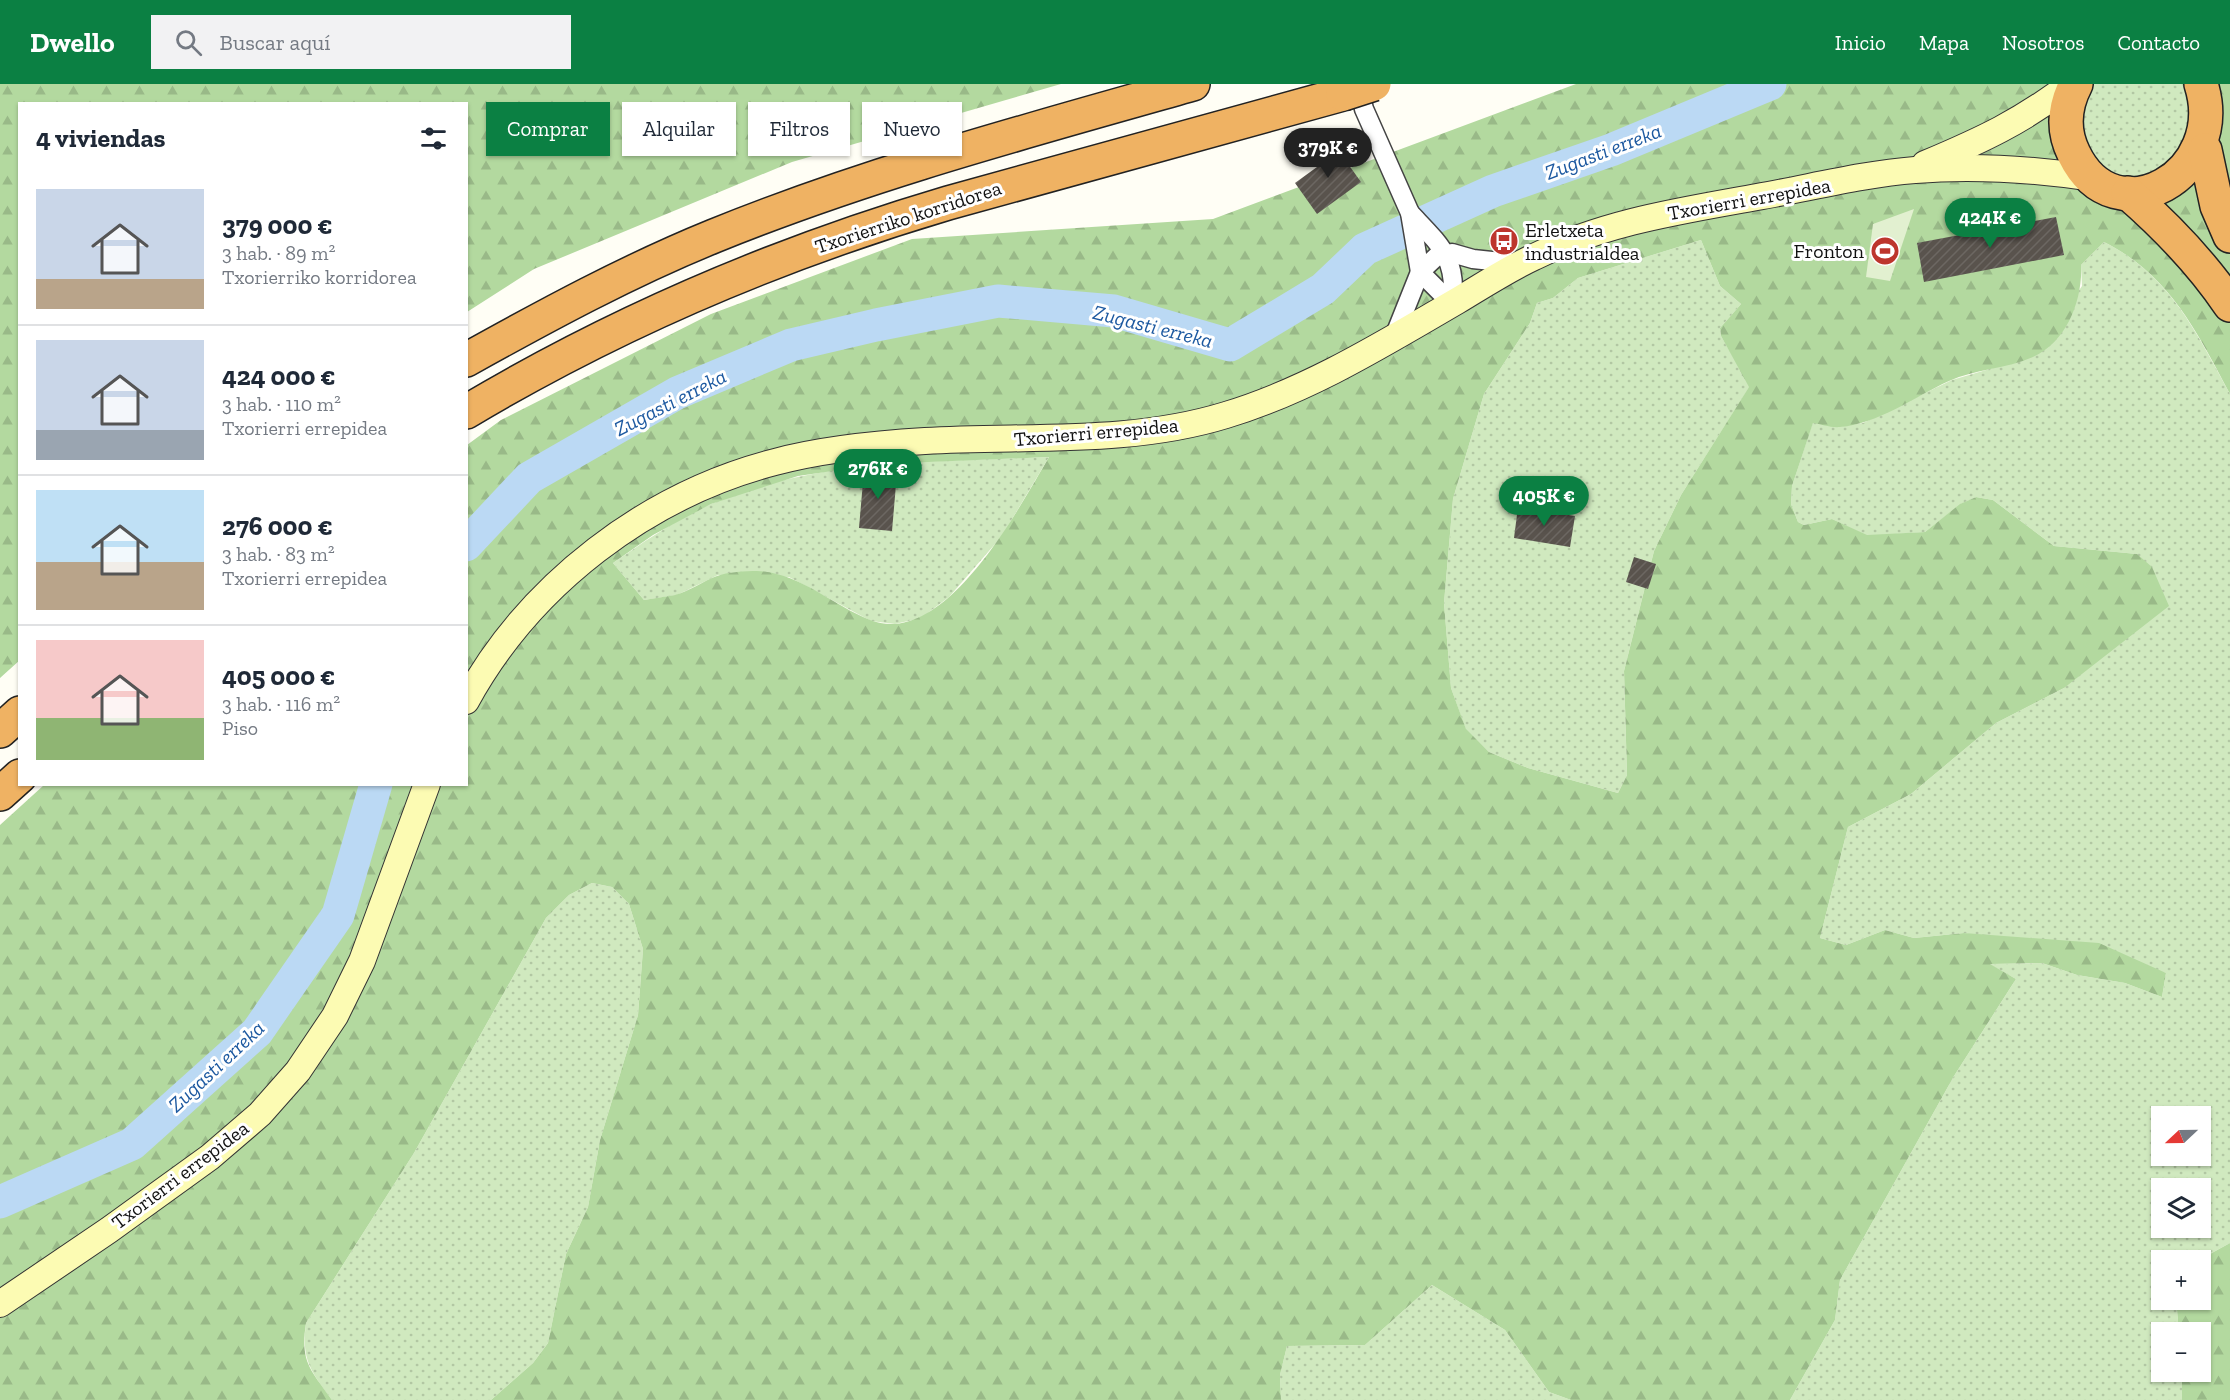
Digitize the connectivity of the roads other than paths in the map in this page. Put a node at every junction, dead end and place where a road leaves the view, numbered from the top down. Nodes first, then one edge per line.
1 (1193, 84) edge
2 (1374, 84) edge
3 (2073, 84) edge
4 (2200, 84) edge
5 (1350, 89) edge
6 (2205, 150) junction
7 (1912, 170) junction
8 (2093, 178) junction
9 (2128, 193) junction
10 (1410, 213) junction
11 (2230, 236) edge
12 (1444, 251) junction
13 (1520, 264) junction
14 (1419, 268) junction
15 (1452, 304) junction
16 (2230, 305) edge
17 (1394, 337) junction
18 (468, 359) edge
19 (468, 411) edge
20 (468, 698) edge
21 (18, 715) edge
22 (0, 731) edge
23 (18, 778) edge
24 (426, 786) edge
25 (0, 794) edge
26 (0, 1304) edge

1 - 18 highway
2 - 5 highway, Txorierriko korridorea, bridge
3 - 7 main road
3 - 8 highway
4 - 6 highway
5 - 10 street
5 - 19 highway, Txorierriko korridorea
6 - 9 highway
6 - 11 highway
7 - 8 main road
7 - 13 main road, Txorierri errepidea
8 - 9 highway
9 - 16 highway
10 - 12 street
10 - 14 street
12 - 13 street
12 - 14 street
12 - 15 street
13 - 15 main road, Txorierri errepidea
14 - 15 street
14 - 17 street
15 - 17 main road, Txorierri errepidea
17 - 20 main road, Txorierri errepidea
21 - 22 highway
23 - 25 highway
24 - 26 main road, Txorierri errepidea

